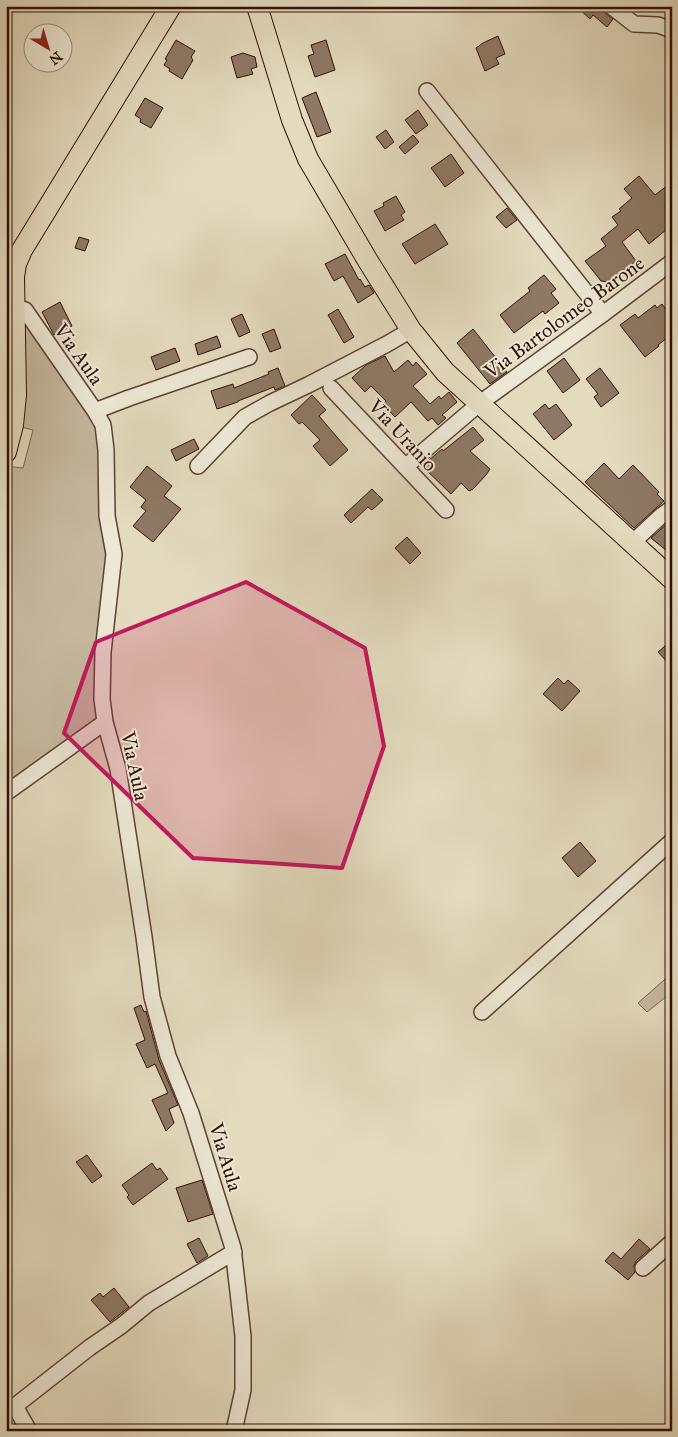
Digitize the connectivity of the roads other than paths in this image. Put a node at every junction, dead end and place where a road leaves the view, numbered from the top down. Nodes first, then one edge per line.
1 (171, 6) edge
2 (257, 6) edge
3 (611, 6) edge
4 (672, 30) edge
5 (426, 91) dead end
6 (672, 262) edge
7 (14, 306) junction
8 (603, 314) junction
9 (411, 330) junction
10 (249, 357) dead end
11 (331, 388) dead end
12 (480, 403) junction
13 (95, 411) junction
14 (7, 445) edge
15 (198, 466) dead end
16 (406, 467) junction
17 (672, 508) edge
18 (446, 510) dead end
19 (632, 543) junction
20 (672, 579) edge
21 (105, 722) junction
22 (6, 793) edge
23 (672, 841) edge
24 (482, 1012) dead end
25 (672, 1242) edge
26 (234, 1252) junction
27 (643, 1268) dead end
28 (30, 1431) edge
29 (234, 1431) edge

1 - 7 main road
2 - 9 main road
3 - 4 street
5 - 8 street
6 - 8 street, Via Bartolomeo Barone
7 - 13 street, Via Aula
7 - 14 main road
8 - 12 street, Via Bartolomeo Barone
9 - 12 main road
9 - 15 street
10 - 13 street
11 - 16 street, Via Uranio
12 - 16 street, Via Bartolomeo Barone
12 - 19 main road
13 - 21 street, Via Aula
16 - 18 street, Via Uranio
17 - 19 street
19 - 20 main road
21 - 22 street
21 - 26 street, Via Aula
23 - 24 street
25 - 27 street
26 - 28 street
26 - 29 street, Via Aula

